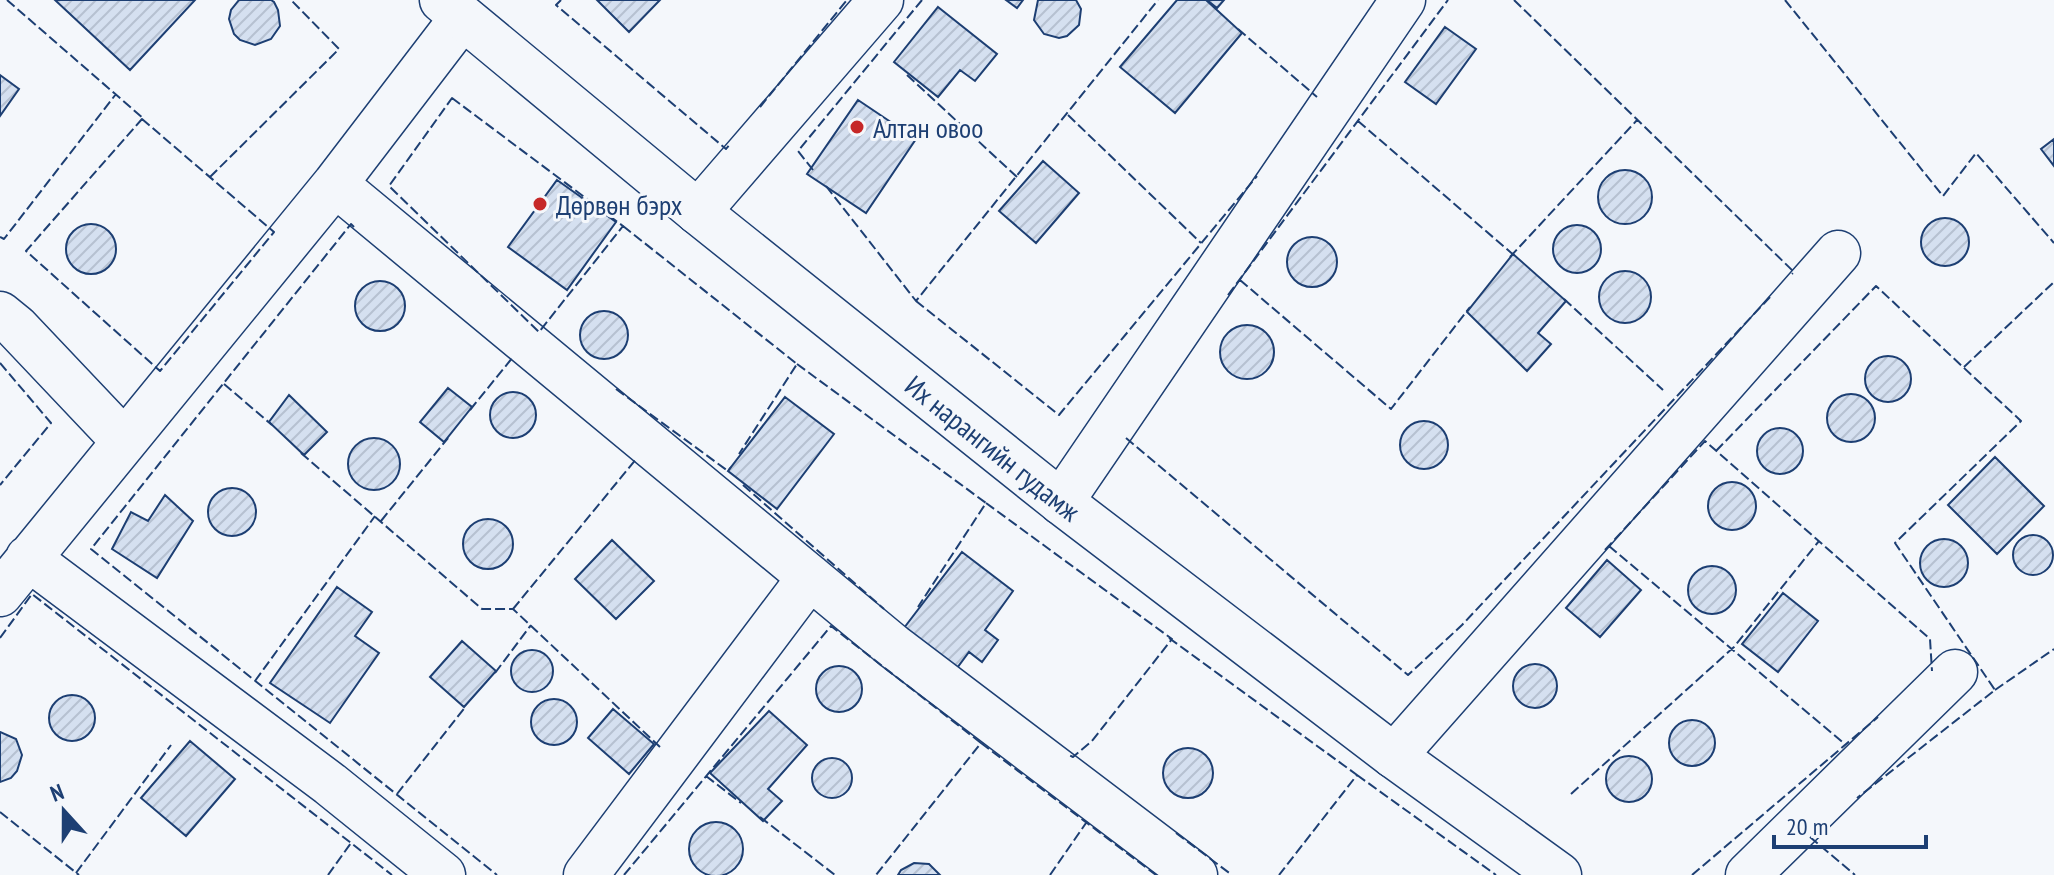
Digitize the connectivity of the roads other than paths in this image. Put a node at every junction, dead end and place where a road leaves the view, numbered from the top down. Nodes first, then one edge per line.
1 (881, 0) edge
2 (1403, 0) edge
3 (452, 9) edge
4 (335, 184) junction
5 (698, 212) junction
6 (1838, 253) dead end
7 (0, 314) edge
8 (124, 441) junction
9 (1061, 502) junction
10 (28, 558) junction
11 (810, 577) junction
12 (0, 594) edge
13 (1955, 672) dead end
14 (1394, 756) junction
15 (443, 875) edge
16 (586, 875) edge
17 (1195, 875) edge
18 (1559, 875) edge
19 (1748, 875) edge

1 - 5 street
2 - 9 street
3 - 4 street
3 - 5 street, Их нарангийн гудамж
4 - 8 street
4 - 11 street
5 - 9 street, Их нарангийн гудамж
6 - 14 street
7 - 8 street
8 - 10 street
9 - 14 street, Их нарангийн гудамж
10 - 12 street
10 - 15 street
11 - 16 street
11 - 17 street
13 - 19 street
14 - 18 street, Их нарангийн гудамж

